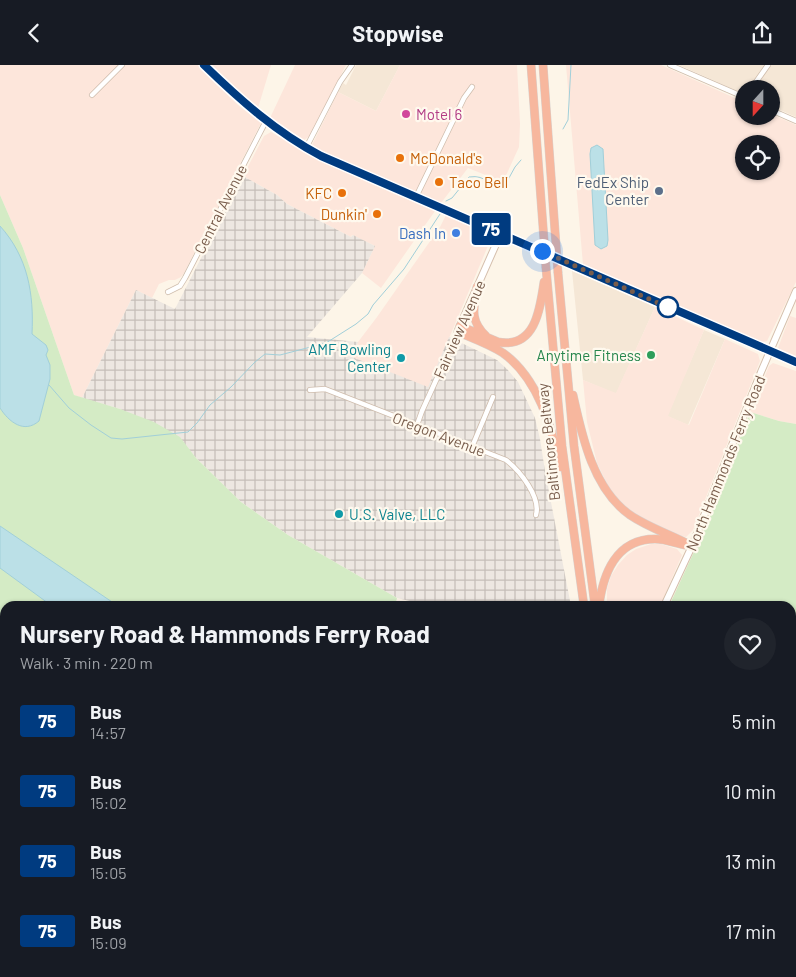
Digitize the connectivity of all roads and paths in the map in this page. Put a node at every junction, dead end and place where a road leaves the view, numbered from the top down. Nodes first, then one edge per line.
1 (122, 65) edge
2 (204, 65) edge
3 (352, 65) edge
4 (530, 65) edge
5 (543, 65) edge
6 (768, 65) edge
7 (674, 66) edge
8 (757, 80) edge
9 (472, 87) dead end
10 (735, 93) edge
11 (92, 95) dead end
12 (780, 114) edge
13 (266, 121) junction
14 (796, 121) edge
15 (306, 148) junction
16 (416, 197) junction
17 (501, 233) junction
18 (546, 268) junction
19 (477, 287) junction
20 (796, 291) edge
21 (168, 292) dead end
22 (459, 329) junction
23 (492, 340) junction
24 (770, 352) junction
25 (565, 361) junction
26 (796, 362) edge
27 (310, 390) dead end
28 (493, 397) dead end
29 (417, 425) junction
30 (472, 447) junction
31 (536, 515) dead end
32 (572, 523) junction
33 (692, 546) junction
34 (583, 601) edge
35 (594, 601) edge
36 (600, 601) edge
37 (666, 601) edge

1 - 11 street
2 - 13 main road
3 - 15 street
4 - 18 highway, Baltimore Beltway, bridge
5 - 25 highway, Baltimore Beltway, bridge
6 - 8 street
7 - 10 street
9 - 16 street
12 - 14 street
13 - 15 main road
13 - 21 street, Central Avenue
15 - 16 main road
16 - 17 main road
17 - 19 main road, Fairview Avenue
17 - 24 main road
18 - 23 highway
18 - 32 highway, Baltimore Beltway
19 - 22 main road, Fairview Avenue
19 - 23 highway
20 - 24 main road, North Hammonds Ferry Road
22 - 23 highway
22 - 29 street, Fairview Avenue
22 - 32 highway
24 - 26 main road
24 - 33 main road, North Hammonds Ferry Road
25 - 33 highway
25 - 35 highway, Baltimore Beltway
27 - 29 street, Oregon Avenue
28 - 30 street
29 - 30 street, Oregon Avenue
30 - 31 street, Oregon Avenue
32 - 34 highway, Baltimore Beltway
33 - 36 highway
33 - 37 main road, North Hammonds Ferry Road

